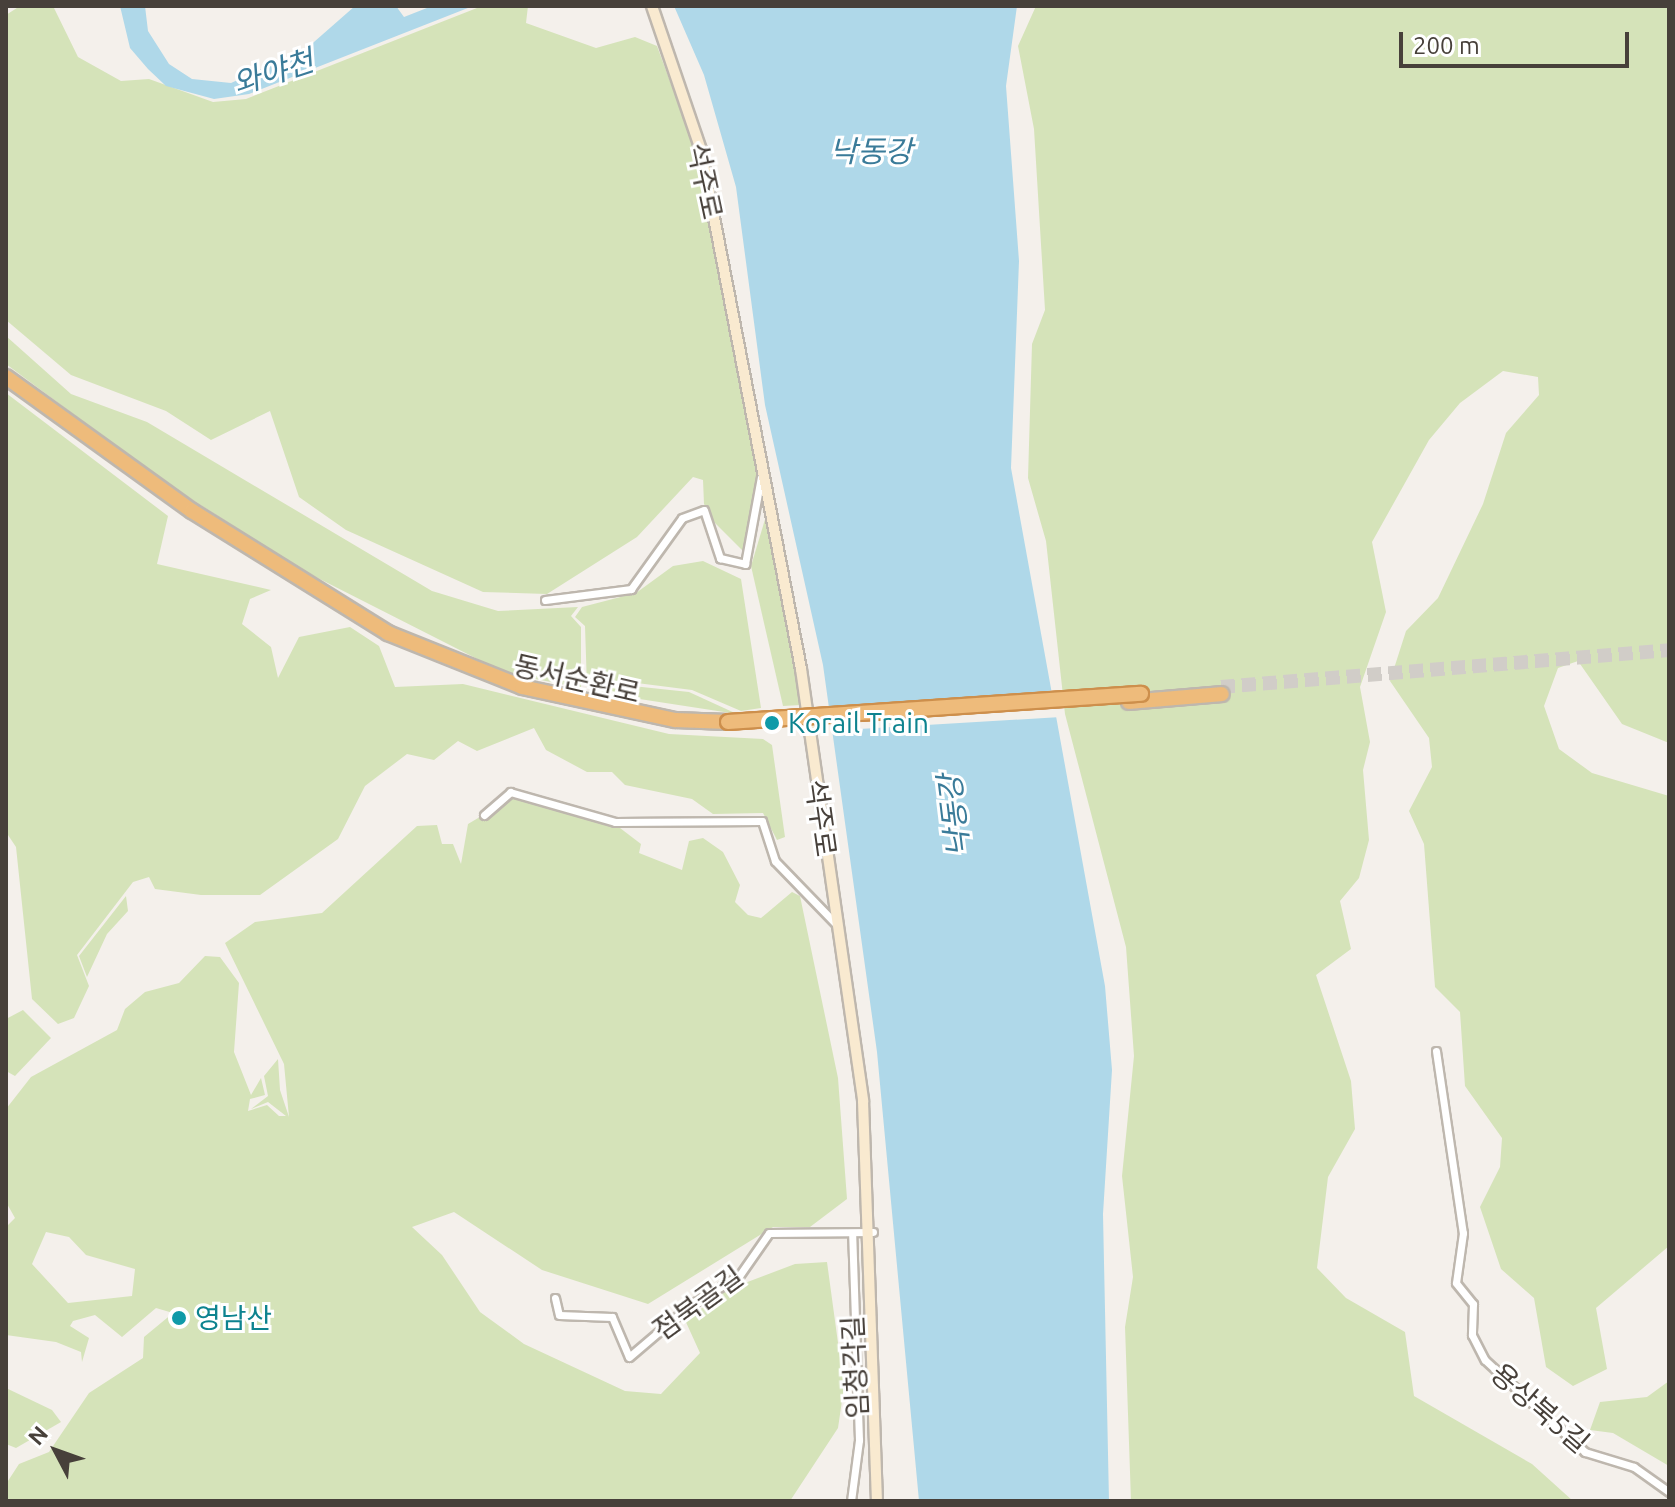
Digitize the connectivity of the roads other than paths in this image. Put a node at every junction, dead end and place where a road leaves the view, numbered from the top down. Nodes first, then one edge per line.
1 (652, 6) edge
2 (6, 377) edge
3 (6, 386) edge
4 (763, 471) junction
5 (545, 600) dead end
6 (1222, 691) tunnel mouth
7 (726, 726) junction
8 (484, 815) dead end
9 (836, 924) junction
10 (1436, 1051) dead end
11 (873, 1232) junction
12 (852, 1233) junction
13 (555, 1298) dead end
14 (1669, 1492) edge
15 (851, 1501) edge
16 (877, 1501) edge

1 - 4 street, 석주로
2 - 7 highway, 동서순환로
3 - 7 highway, 동서순환로
4 - 5 street
4 - 9 street, 석주로
6 - 7 highway, 동서순환로, bridge
8 - 9 street
9 - 11 street, 석주로
10 - 14 street, 용상북5길
11 - 12 street, 점북골길
11 - 16 street, 석주로
12 - 13 street, 점북골길
12 - 15 street, 임청각길

